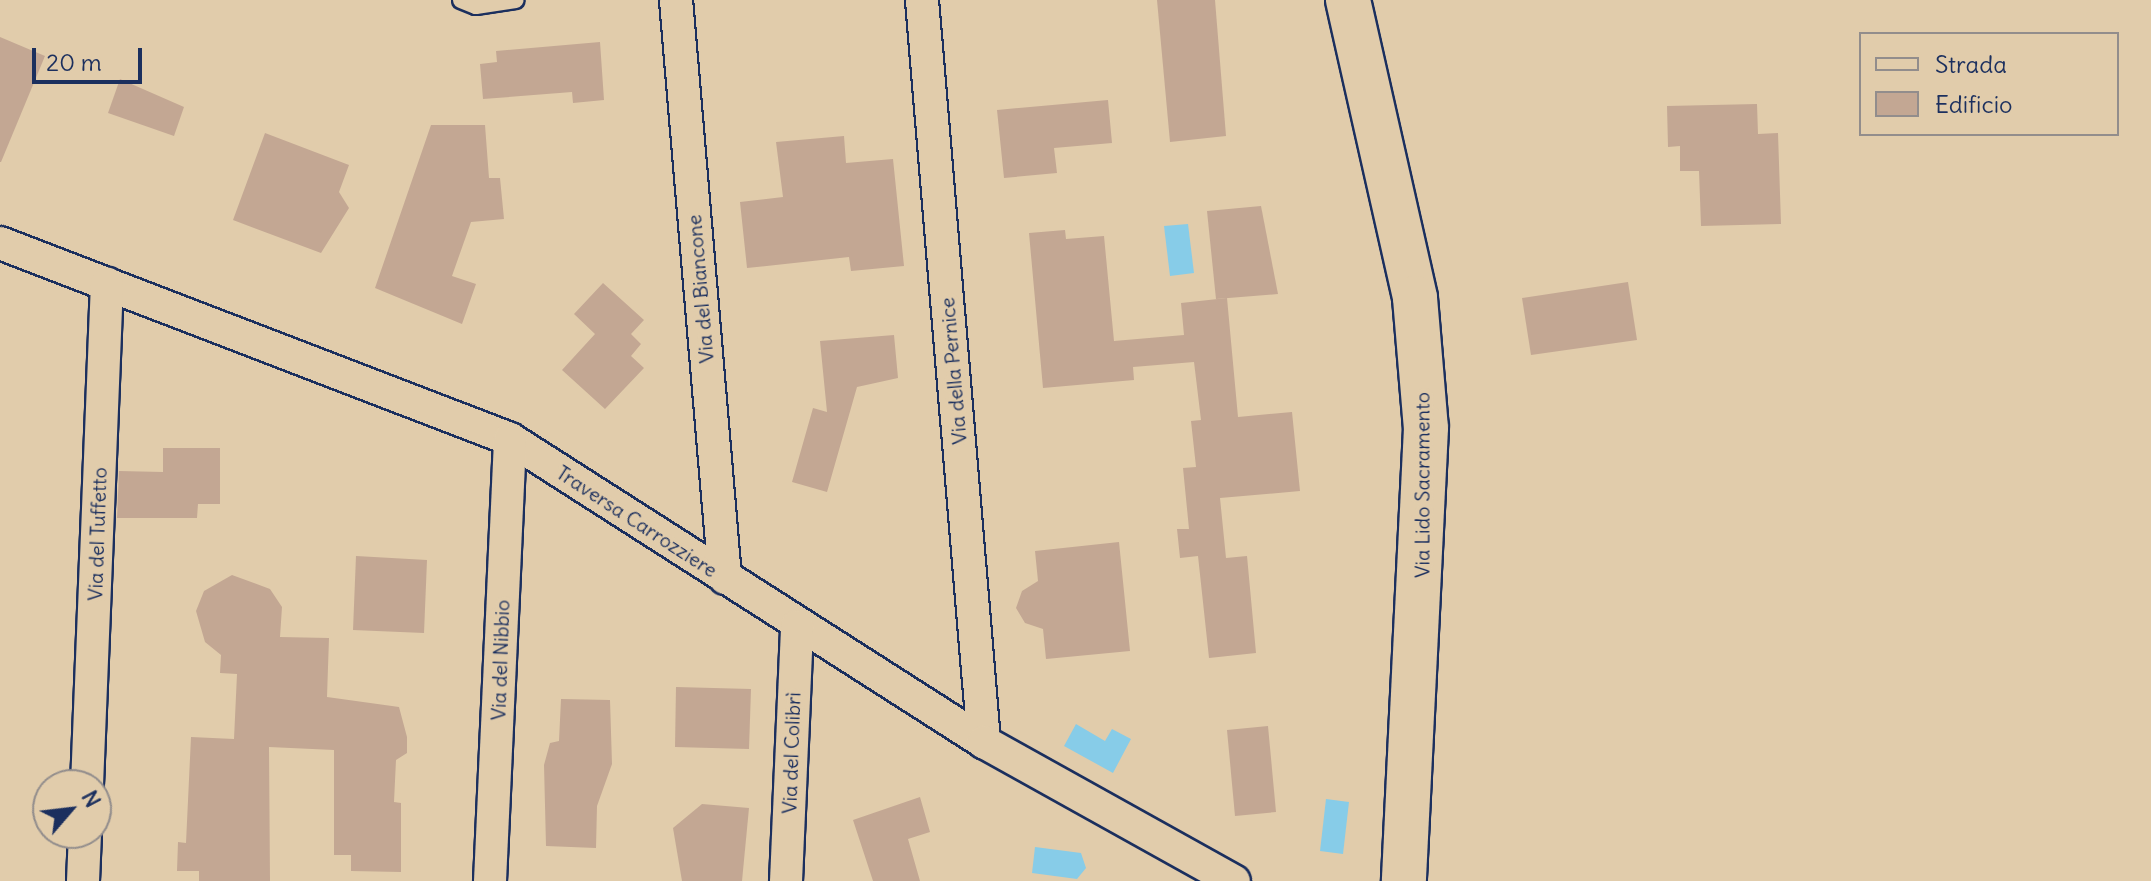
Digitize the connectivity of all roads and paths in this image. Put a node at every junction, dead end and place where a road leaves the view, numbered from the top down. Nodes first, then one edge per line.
1 (461, 0) edge
2 (516, 0) edge
3 (676, 0) edge
4 (922, 0) edge
5 (1348, 0) edge
6 (0, 243) edge
7 (107, 283) junction
8 (510, 439) junction
9 (725, 578) junction
10 (797, 626) junction
11 (984, 742) junction
12 (88, 769) edge
13 (84, 849) edge
14 (1181, 868) edge
15 (83, 881) edge
16 (490, 881) edge
17 (786, 881) edge
18 (1234, 881) edge
19 (1404, 881) edge

1 - 2 lane
3 - 9 street, Via del Biancone
4 - 11 street, Via della Pernice
5 - 19 street, Via Lido Sacramento
6 - 7 street, Traversa Carrozziere
7 - 8 street, Traversa Carrozziere
7 - 12 street, Via del Tuffetto
8 - 9 street, Traversa Carrozziere
8 - 16 street, Via del Nibbio
9 - 10 street, Traversa Carrozziere
10 - 11 street, Traversa Carrozziere
10 - 17 street, Via del Colibrì
11 - 14 street, Traversa Carrozziere
13 - 15 street
14 - 18 street, Traversa Carrozziere

